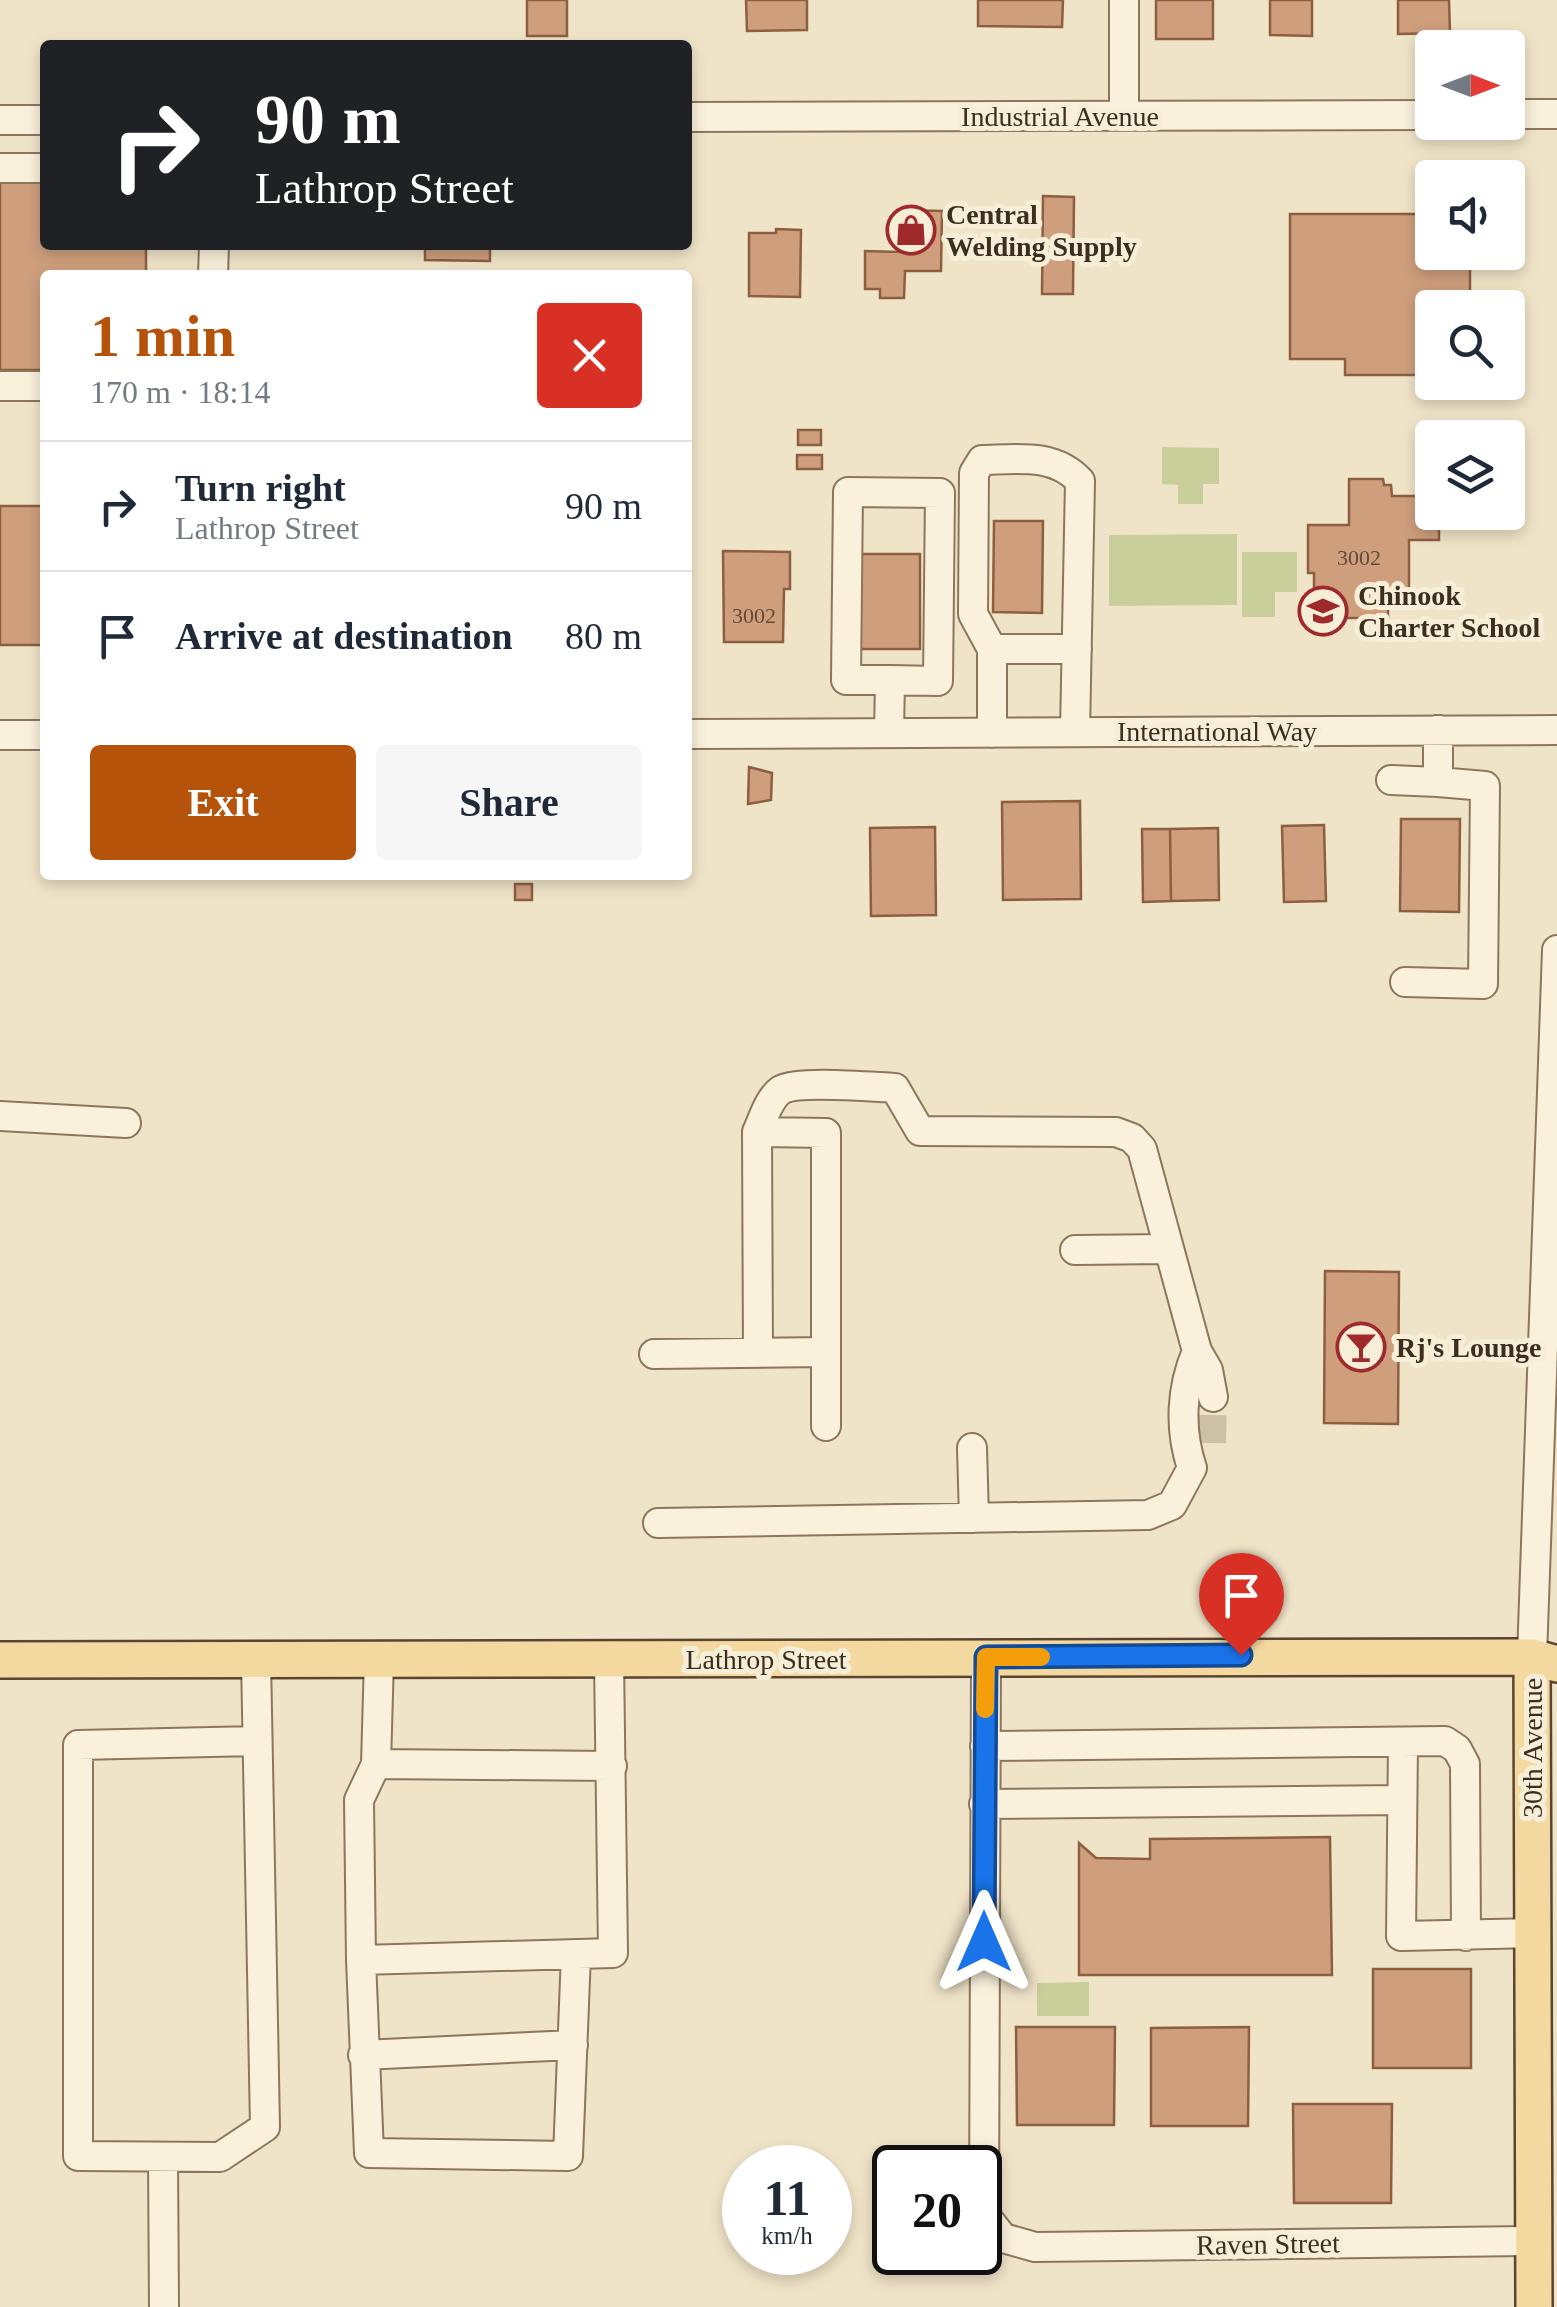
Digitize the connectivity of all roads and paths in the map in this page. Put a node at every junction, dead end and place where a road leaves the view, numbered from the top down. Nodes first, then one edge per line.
1 (1124, 0) edge
2 (1525, 114) edge
3 (1557, 114) edge
4 (1415, 115) edge
5 (1124, 116) junction
6 (692, 118) edge
7 (0, 120) edge
8 (40, 120) edge
9 (0, 168) edge
10 (40, 168) edge
11 (0, 386) edge
12 (40, 386) edge
13 (992, 649) junction
14 (1077, 649) junction
15 (890, 680) junction
16 (1438, 730) junction
17 (1557, 730) edge
18 (1076, 732) junction
19 (992, 733) junction
20 (40, 734) edge
21 (692, 734) edge
22 (883, 734) junction
23 (0, 735) edge
24 (1392, 780) dead end
25 (1438, 782) junction
26 (1557, 950) edge
27 (1405, 982) dead end
28 (0, 1116) edge
29 (126, 1123) dead end
30 (756, 1132) junction
31 (1166, 1249) junction
32 (1076, 1250) dead end
33 (1196, 1351) junction
34 (826, 1352) junction
35 (758, 1353) junction
36 (654, 1354) dead end
37 (1213, 1397) tunnel mouth
38 (826, 1426) dead end
39 (1212, 1443) tunnel mouth
40 (972, 1448) dead end
41 (1192, 1468) junction
42 (974, 1518) junction
43 (658, 1523) dead end
44 (1549, 1656) edge
45 (986, 1657) junction
46 (256, 1659) junction
47 (379, 1659) junction
48 (0, 1660) edge
49 (609, 1660) junction
50 (256, 1741) junction
51 (1403, 1742) junction
52 (984, 1746) junction
53 (376, 1764) junction
54 (612, 1766) junction
55 (1545, 1780) edge
56 (1402, 1800) junction
57 (984, 1804) junction
58 (1532, 1933) junction
59 (1466, 1936) junction
60 (576, 1954) junction
61 (361, 1960) junction
62 (1545, 2030) edge
63 (572, 2045) junction
64 (363, 2055) junction
65 (163, 2159) junction
66 (1533, 2240) junction
67 (164, 2307) edge
68 (1534, 2307) edge

1 - 5 street
2 - 3 street
4 - 5 street, Industrial Avenue
5 - 6 street, Industrial Avenue
7 - 8 street
9 - 10 street
11 - 12 street
13 - 14 street
13 - 14 street
13 - 19 street
14 - 18 street
15 - 15 street
15 - 22 street
16 - 17 street, International Way
16 - 18 street, International Way
16 - 25 street
18 - 19 street, International Way
19 - 22 street, International Way
20 - 23 street
21 - 22 street, International Way
24 - 25 street
25 - 27 street
26 - 44 street, 30th Avenue
28 - 29 street
30 - 31 street
30 - 34 street
30 - 35 street
31 - 32 street
31 - 33 street
33 - 37 street
33 - 41 street
34 - 35 street
34 - 38 street
35 - 36 street
39 - 41 street
40 - 42 street
41 - 42 street
42 - 43 street
44 - 45 main road, Lathrop Street
44 - 55 main road, 30th Avenue
45 - 49 main road, Lathrop Street
45 - 52 street
46 - 47 main road, Lathrop Street
46 - 48 main road, Lathrop Street
46 - 50 street
47 - 49 main road, Lathrop Street
47 - 53 street
49 - 54 street
50 - 65 street
50 - 65 street
51 - 52 street
51 - 56 street
51 - 59 street
52 - 57 street
53 - 54 street
53 - 61 street
54 - 60 street
55 - 58 main road, 30th Avenue
56 - 57 street
56 - 59 street
57 - 66 street, Raven Street
58 - 59 street
58 - 62 main road, 30th Avenue
60 - 61 street
60 - 63 street
61 - 64 street
62 - 66 main road, 30th Avenue
63 - 64 street
63 - 64 street
65 - 67 street
66 - 68 main road, 30th Avenue

